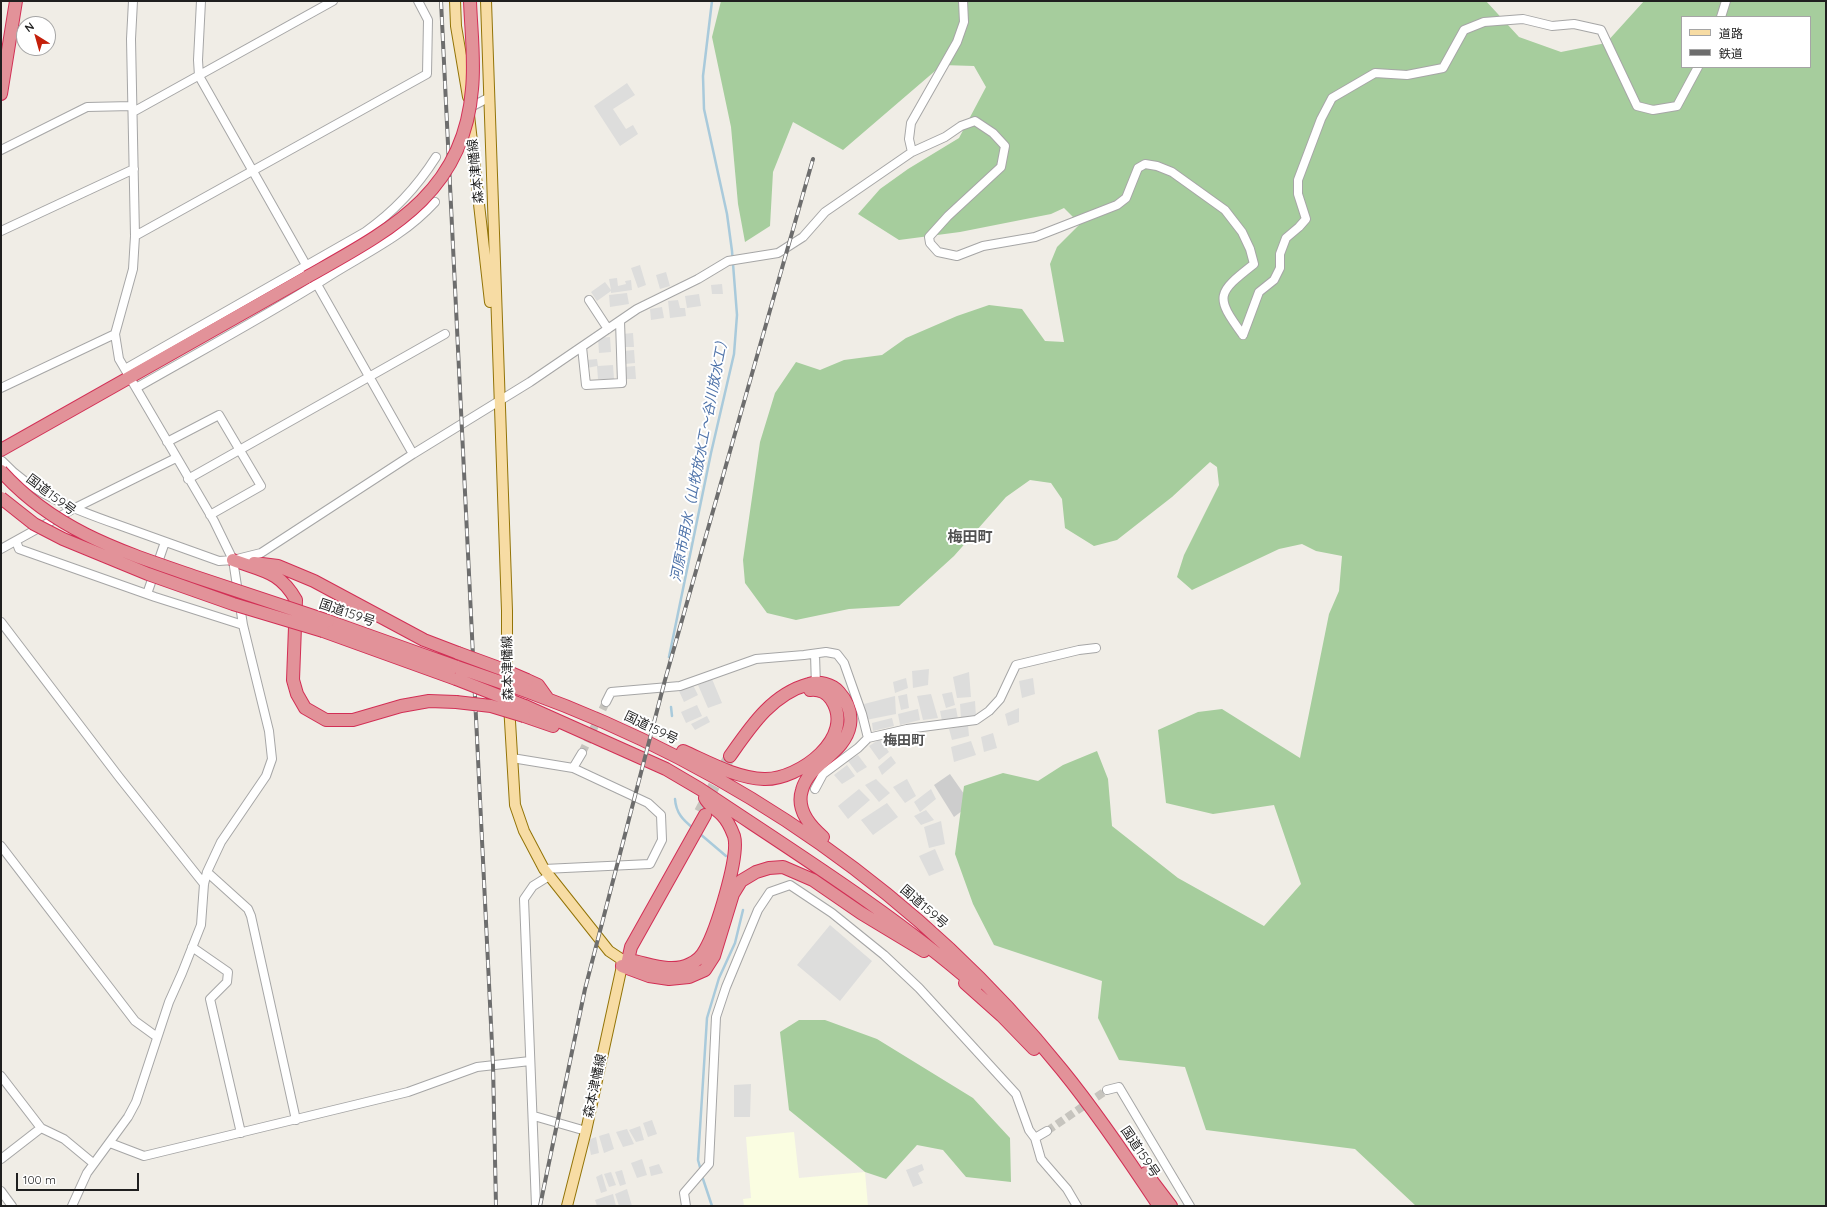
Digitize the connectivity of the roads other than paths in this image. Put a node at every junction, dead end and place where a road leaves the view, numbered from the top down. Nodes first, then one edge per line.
1 (16, 1) edge
2 (133, 1) edge
3 (201, 1) edge
4 (333, 1) edge
5 (418, 1) edge
6 (456, 1) edge
7 (470, 1) edge
8 (486, 1) edge
9 (963, 1) edge
10 (1726, 1) edge
11 (1720, 16) edge
12 (1697, 68) edge
13 (199, 76) junction
14 (1, 94) edge
15 (488, 98) junction
16 (469, 108) junction
17 (132, 109) junction
18 (1, 150) edge
19 (912, 152) junction
20 (436, 156) dead end
21 (134, 169) junction
22 (253, 171) junction
23 (410, 193) junction
24 (435, 202) dead end
25 (426, 211) junction
26 (1, 231) edge
27 (135, 236) junction
28 (306, 271) junction
29 (317, 284) junction
30 (589, 300) dead end
31 (620, 321) junction
32 (608, 329) junction
33 (115, 334) junction
34 (445, 334) dead end
35 (496, 341) junction
36 (582, 347) junction
37 (369, 377) junction
38 (130, 378) junction
39 (1, 388) edge
40 (499, 400) junction
41 (167, 442) junction
42 (240, 450) junction
43 (413, 454) junction
44 (1, 455) edge
45 (176, 458) junction
46 (188, 479) junction
47 (1, 498) edge
48 (73, 509) junction
49 (210, 515) junction
50 (16, 541) junction
51 (166, 542) junction
52 (1, 549) edge
53 (233, 560) junction
54 (147, 594) junction
55 (1, 622) edge
56 (243, 625) junction
57 (325, 626) junction
58 (1096, 648) dead end
59 (815, 654) junction
60 (526, 685) junction
61 (816, 686) junction
62 (606, 702) tunnel mouth
63 (525, 711) junction
64 (602, 720) junction
65 (868, 738) junction
66 (582, 753) tunnel mouth
67 (512, 758) junction
68 (732, 758) tunnel mouth
69 (573, 768) junction
70 (814, 788) dead end
71 (700, 789) junction
72 (702, 813) tunnel mouth
73 (1, 846) edge
74 (207, 872) junction
75 (546, 873) junction
76 (204, 884) junction
77 (192, 947) junction
78 (623, 962) junction
79 (1001, 1000) junction
80 (157, 1037) junction
81 (530, 1061) junction
82 (1048, 1062) junction
83 (1, 1076) edge
84 (1107, 1090) dead end
85 (1094, 1110) junction
86 (534, 1116) junction
87 (296, 1120) junction
88 (41, 1128) junction
89 (586, 1131) junction
90 (1047, 1131) tunnel mouth
91 (241, 1133) junction
92 (1035, 1138) junction
93 (110, 1143) junction
94 (1, 1159) edge
95 (93, 1163) junction
96 (1, 1191) edge
97 (12, 1206) edge
98 (72, 1206) edge
99 (536, 1206) edge
100 (567, 1206) edge
101 (686, 1206) edge
102 (1077, 1206) edge
103 (1154, 1206) edge
104 (1159, 1206) edge
105 (1171, 1206) edge
106 (1190, 1206) edge

1 - 14 highway
2 - 17 street
3 - 13 street
4 - 13 street
5 - 22 street
6 - 16 main road, 森本津幡線
7 - 28 highway, bridge
8 - 15 main road, 森本津幡線
9 - 19 street
10 - 11 street
12 - 19 street
13 - 17 street
13 - 22 street
15 - 16 street
15 - 35 main road, 森本津幡線
16 - 35 main road, 森本津幡線
17 - 18 street
17 - 21 street
19 - 31 street
20 - 23 street
21 - 26 street
21 - 27 street
22 - 27 street
22 - 28 street
23 - 25 street
23 - 28 street
24 - 25 street
25 - 29 street
27 - 33 street
28 - 29 street
28 - 38 highway
28 - 38 street
29 - 37 street
29 - 38 street
30 - 32 street
31 - 32 street
31 - 36 street
32 - 36 street
33 - 38 street
33 - 39 street
34 - 37 street
35 - 40 main road, 森本津幡線
36 - 40 street
37 - 42 street
37 - 43 street
38 - 41 street
38 - 44 highway
40 - 43 street
40 - 67 main road, 森本津幡線
41 - 42 street
41 - 45 street
42 - 46 street
42 - 49 street
43 - 53 street
44 - 48 street
44 - 57 highway, 国道159号, bridge
45 - 46 street
45 - 48 street
46 - 49 street
47 - 57 highway, 国道159号, bridge
48 - 50 street
48 - 51 street
49 - 53 street
50 - 52 street
50 - 54 street
51 - 53 street
51 - 54 street
53 - 56 street
53 - 60 highway, bridge
53 - 63 highway, bridge
54 - 56 street
55 - 76 street
56 - 74 street
57 - 60 highway, 国道159号, bridge
57 - 63 highway, 国道159号, bridge
58 - 65 street
59 - 61 street
59 - 62 street
59 - 65 street
60 - 64 highway, 国道159号
61 - 64 highway
61 - 68 highway
61 - 79 highway
63 - 71 highway, 国道159号
64 - 79 highway, 国道159号
65 - 70 street
66 - 69 street
67 - 69 street
67 - 75 main road, 森本津幡線
69 - 75 street
71 - 78 highway
71 - 82 highway, 国道159号
72 - 78 highway
73 - 80 street
74 - 76 street
74 - 87 street
75 - 78 main road, 森本津幡線
75 - 81 street
76 - 77 street
77 - 80 street
77 - 91 street
78 - 82 highway
78 - 89 main road, 森本津幡線
79 - 85 highway, 国道159号
80 - 93 street
81 - 86 street
81 - 87 street
82 - 103 highway, 国道159号
83 - 88 street
84 - 106 street
85 - 104 highway, 国道159号
85 - 105 highway
86 - 89 street
86 - 99 street
87 - 91 street
88 - 94 street
88 - 95 street
89 - 100 main road, 森本津幡線
90 - 92 street
91 - 93 street
92 - 101 street
92 - 102 street
93 - 95 street
95 - 98 street
96 - 97 street

